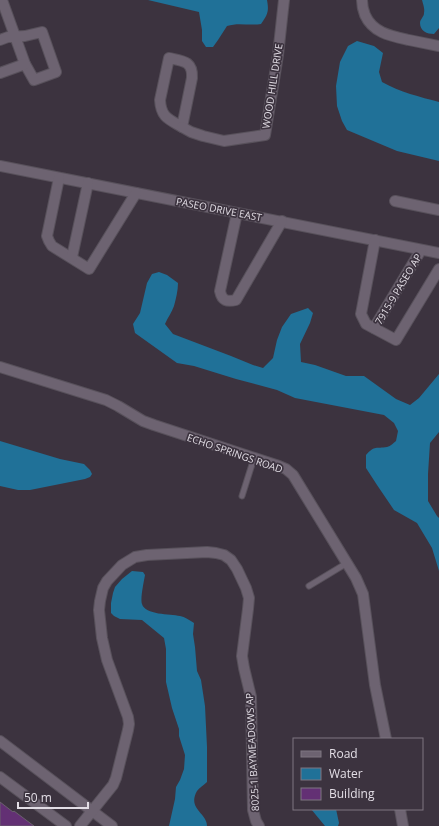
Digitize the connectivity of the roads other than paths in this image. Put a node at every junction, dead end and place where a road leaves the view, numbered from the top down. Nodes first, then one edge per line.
1 (2, 0) edge
2 (284, 0) edge
3 (362, 0) edge
4 (16, 36) junction
5 (0, 40) edge
6 (439, 46) edge
7 (25, 64) junction
8 (0, 73) edge
9 (182, 127) junction
10 (0, 166) edge
11 (59, 178) junction
12 (88, 183) junction
13 (136, 193) junction
14 (395, 201) dead end
15 (439, 210) edge
16 (237, 213) junction
17 (282, 221) junction
18 (376, 240) junction
19 (421, 250) junction
20 (439, 253) edge
21 (72, 257) junction
22 (439, 269) edge
23 (374, 328) junction
24 (0, 366) edge
25 (254, 458) junction
26 (242, 496) dead end
27 (347, 563) junction
28 (309, 586) dead end
29 (386, 738) edge
30 (0, 741) edge
31 (0, 777) edge
32 (400, 810) edge
33 (92, 811) junction
34 (66, 826) edge
35 (80, 826) edge
36 (112, 826) edge
37 (258, 826) edge
38 (403, 826) edge

1 - 4 street
2 - 9 street, WOOD HILL DRIVE
3 - 6 street
4 - 5 street
4 - 7 street
4 - 7 street
7 - 8 street
9 - 9 street
10 - 11 street, PASEO DRIVE EAST
11 - 12 street, PASEO DRIVE EAST
11 - 21 street
12 - 13 street, PASEO DRIVE EAST
12 - 21 street
13 - 16 street, PASEO DRIVE EAST
13 - 21 street
14 - 15 street
16 - 17 street, PASEO DRIVE EAST
16 - 17 street
17 - 18 street, PASEO DRIVE EAST
18 - 19 street, PASEO DRIVE EAST
18 - 23 street
19 - 20 street, PASEO DRIVE EAST
19 - 23 street, 7915-9 PASEO AP
22 - 23 street
24 - 25 street, ECHO SPRINGS ROAD
25 - 26 lane
25 - 27 street, ECHO SPRINGS ROAD
27 - 28 lane
27 - 29 street, ECHO SPRINGS ROAD
30 - 33 street
31 - 34 street
32 - 38 street
33 - 35 street, 8025-1 BAYMEADOWS AP
33 - 36 street
33 - 37 street, 8025-1 BAYMEADOWS AP

